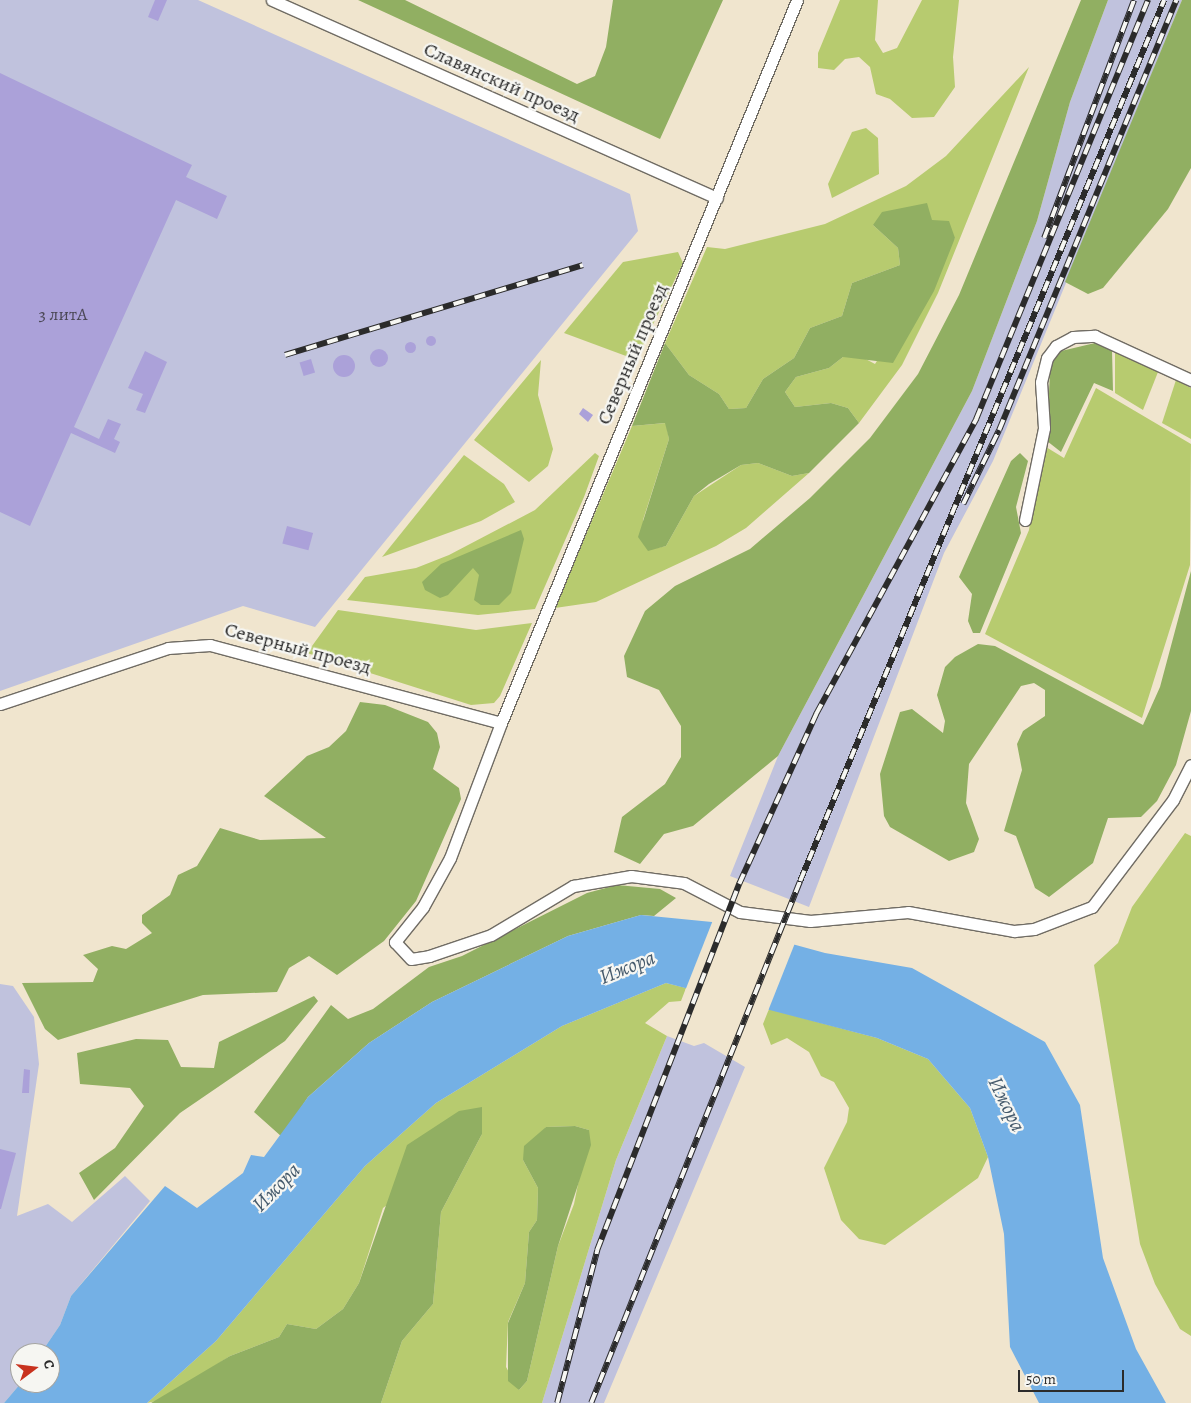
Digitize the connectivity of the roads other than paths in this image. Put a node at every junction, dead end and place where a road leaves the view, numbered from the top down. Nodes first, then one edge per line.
1 (272, 0) edge
2 (797, 0) edge
3 (718, 198) junction
4 (1191, 380) edge
5 (1025, 520) dead end
6 (0, 704) edge
7 (501, 723) junction
8 (1191, 765) edge

1 - 3 street, Славянский проезд
2 - 3 street, Северный проезд
3 - 7 street, Северный проезд
4 - 5 street
6 - 7 street, Северный проезд
7 - 8 street, Северный проезд

